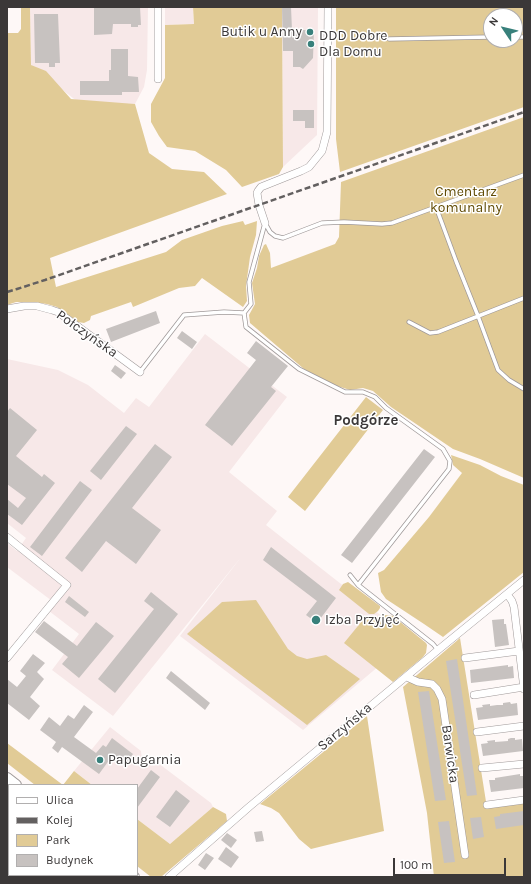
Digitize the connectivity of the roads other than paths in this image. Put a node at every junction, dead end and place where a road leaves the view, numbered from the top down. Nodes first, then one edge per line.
1 (158, 7) edge
2 (328, 7) edge
3 (483, 37) edge
4 (389, 39) dead end
5 (158, 79) dead end
6 (524, 175) edge
7 (436, 207) junction
8 (265, 223) junction
9 (524, 298) edge
10 (7, 309) edge
11 (244, 313) junction
12 (478, 316) junction
13 (409, 322) dead end
14 (140, 372) joint
15 (524, 389) edge
16 (7, 537) edge
17 (350, 575) dead end
18 (524, 580) edge
19 (358, 585) junction
20 (506, 594) junction
21 (438, 650) junction
22 (519, 652) junction
23 (7, 658) edge
24 (464, 658) dead end
25 (407, 677) junction
26 (524, 688) edge
27 (474, 695) dead end
28 (524, 726) edge
29 (477, 732) dead end
30 (524, 764) edge
31 (482, 768) dead end
32 (524, 800) edge
33 (487, 806) dead end
34 (465, 855) dead end
35 (169, 877) edge

1 - 5 street
2 - 8 street
3 - 4 lane
6 - 7 lane
7 - 8 lane
7 - 12 lane
8 - 11 lane
9 - 12 lane
10 - 14 street, Połczyńska
11 - 14 lane
11 - 19 lane
12 - 13 lane
12 - 15 lane
16 - 23 street
17 - 19 lane
18 - 20 street, Sarzyńska
19 - 21 lane
20 - 21 street, Sarzyńska
20 - 22 street
21 - 25 street, Sarzyńska
22 - 24 street
22 - 26 street
25 - 34 street, Barwicka
25 - 35 street, Sarzyńska
26 - 27 street
28 - 29 street
30 - 31 street
32 - 33 street

